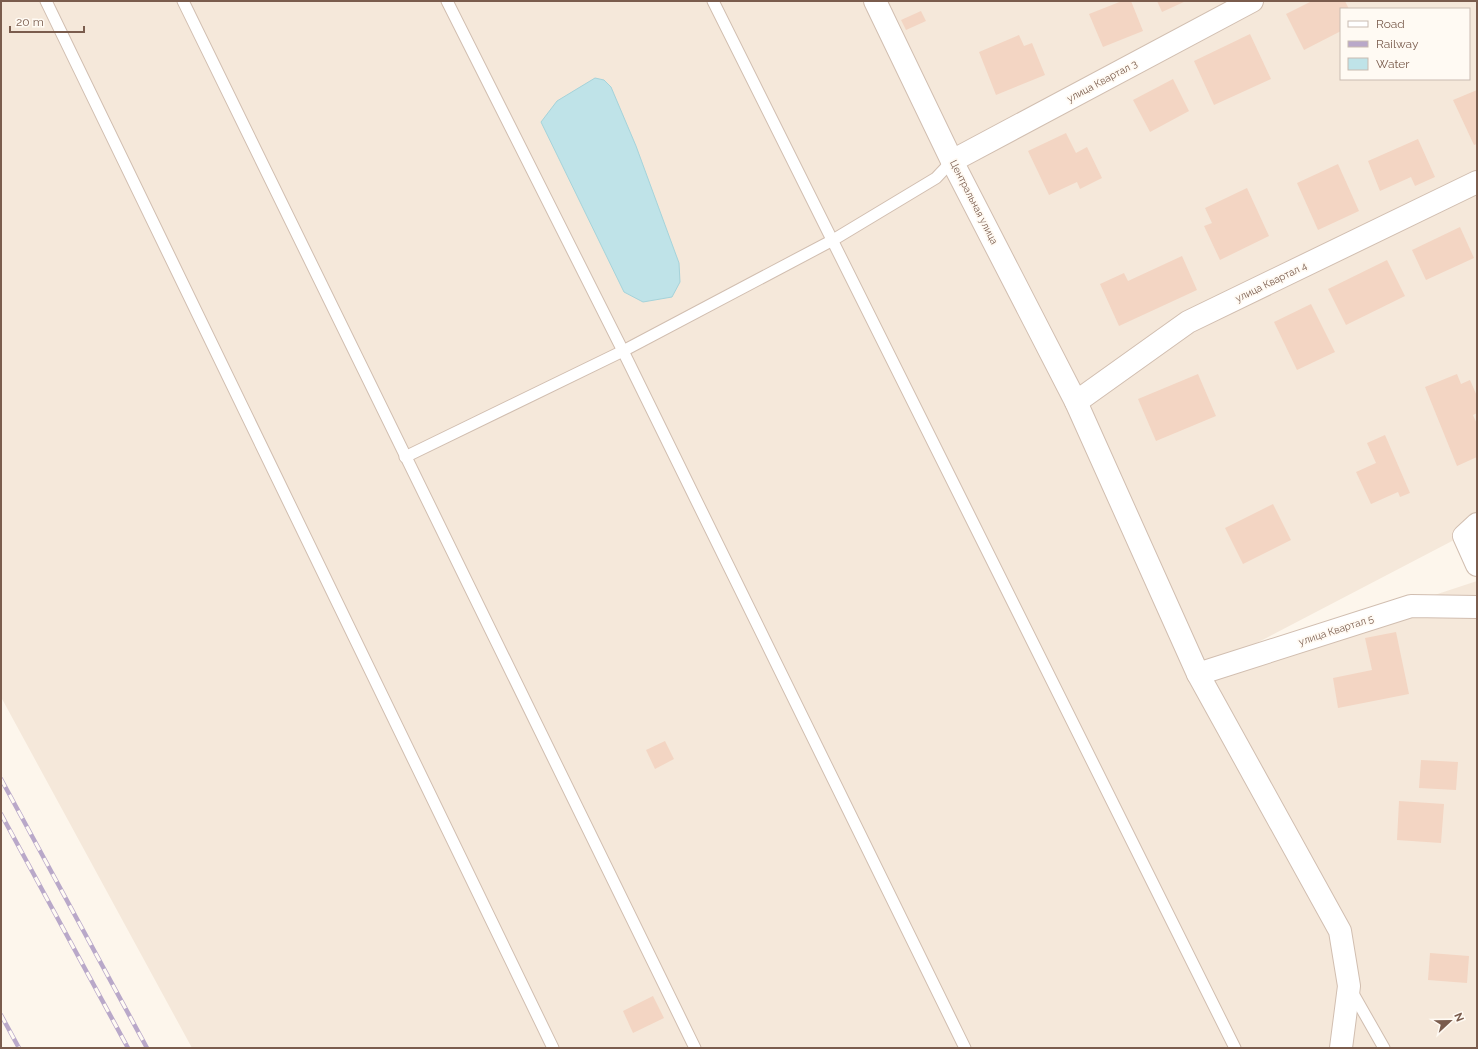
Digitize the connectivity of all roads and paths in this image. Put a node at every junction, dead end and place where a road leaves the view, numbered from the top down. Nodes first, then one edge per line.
1 (46, 1) edge
2 (183, 1) edge
3 (447, 1) edge
4 (713, 1) edge
5 (875, 1) edge
6 (1252, 1) edge
7 (952, 161) junction
8 (1477, 182) edge
9 (833, 240) junction
10 (623, 351) junction
11 (1076, 402) junction
12 (404, 457) junction
13 (1477, 524) edge
14 (1477, 565) edge
15 (1477, 607) edge
16 (1198, 674) junction
17 (1349, 986) junction
18 (553, 1048) edge
19 (694, 1048) edge
20 (965, 1048) edge
21 (1234, 1048) edge
22 (1341, 1048) edge
23 (1384, 1048) edge

1 - 18 lane
2 - 12 lane
3 - 10 lane
4 - 9 lane
5 - 7 street, Центральная улица
6 - 7 street, улица Квартал 3
7 - 9 lane
7 - 11 street, Центральная улица
8 - 11 street, улица Квартал 4
9 - 10 lane
9 - 21 lane
10 - 12 lane
10 - 20 lane
11 - 16 street, Центральная улица
12 - 19 lane
13 - 14 street
15 - 16 street, улица Квартал 5
16 - 17 street, Центральная улица
17 - 22 street, Центральная улица
17 - 23 lane

